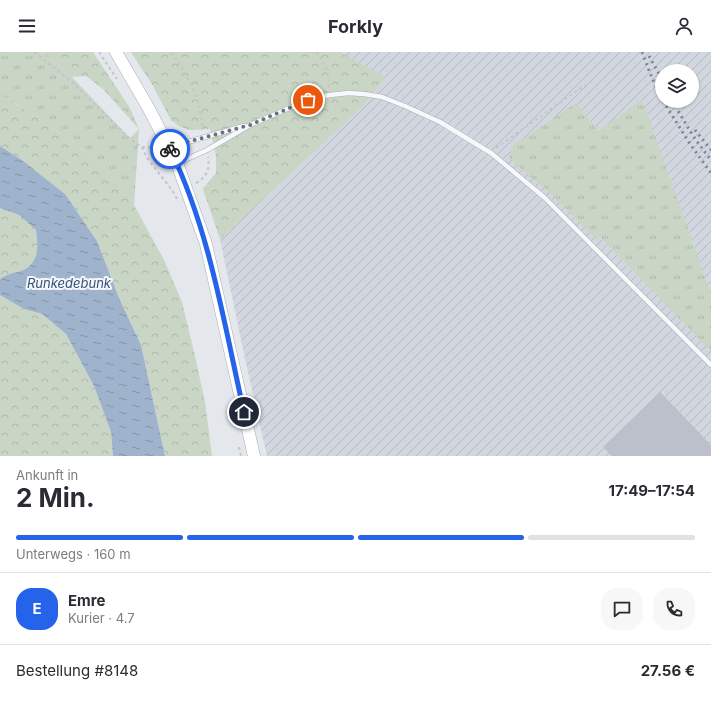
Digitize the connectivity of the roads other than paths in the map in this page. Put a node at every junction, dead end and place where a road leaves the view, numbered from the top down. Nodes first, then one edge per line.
1 (116, 52) edge
2 (250, 125) junction
3 (169, 147) junction
4 (177, 163) junction
5 (711, 365) edge
6 (254, 456) edge

1 - 3 street
2 - 3 lane
2 - 4 lane
2 - 5 lane
3 - 4 street
4 - 6 street

